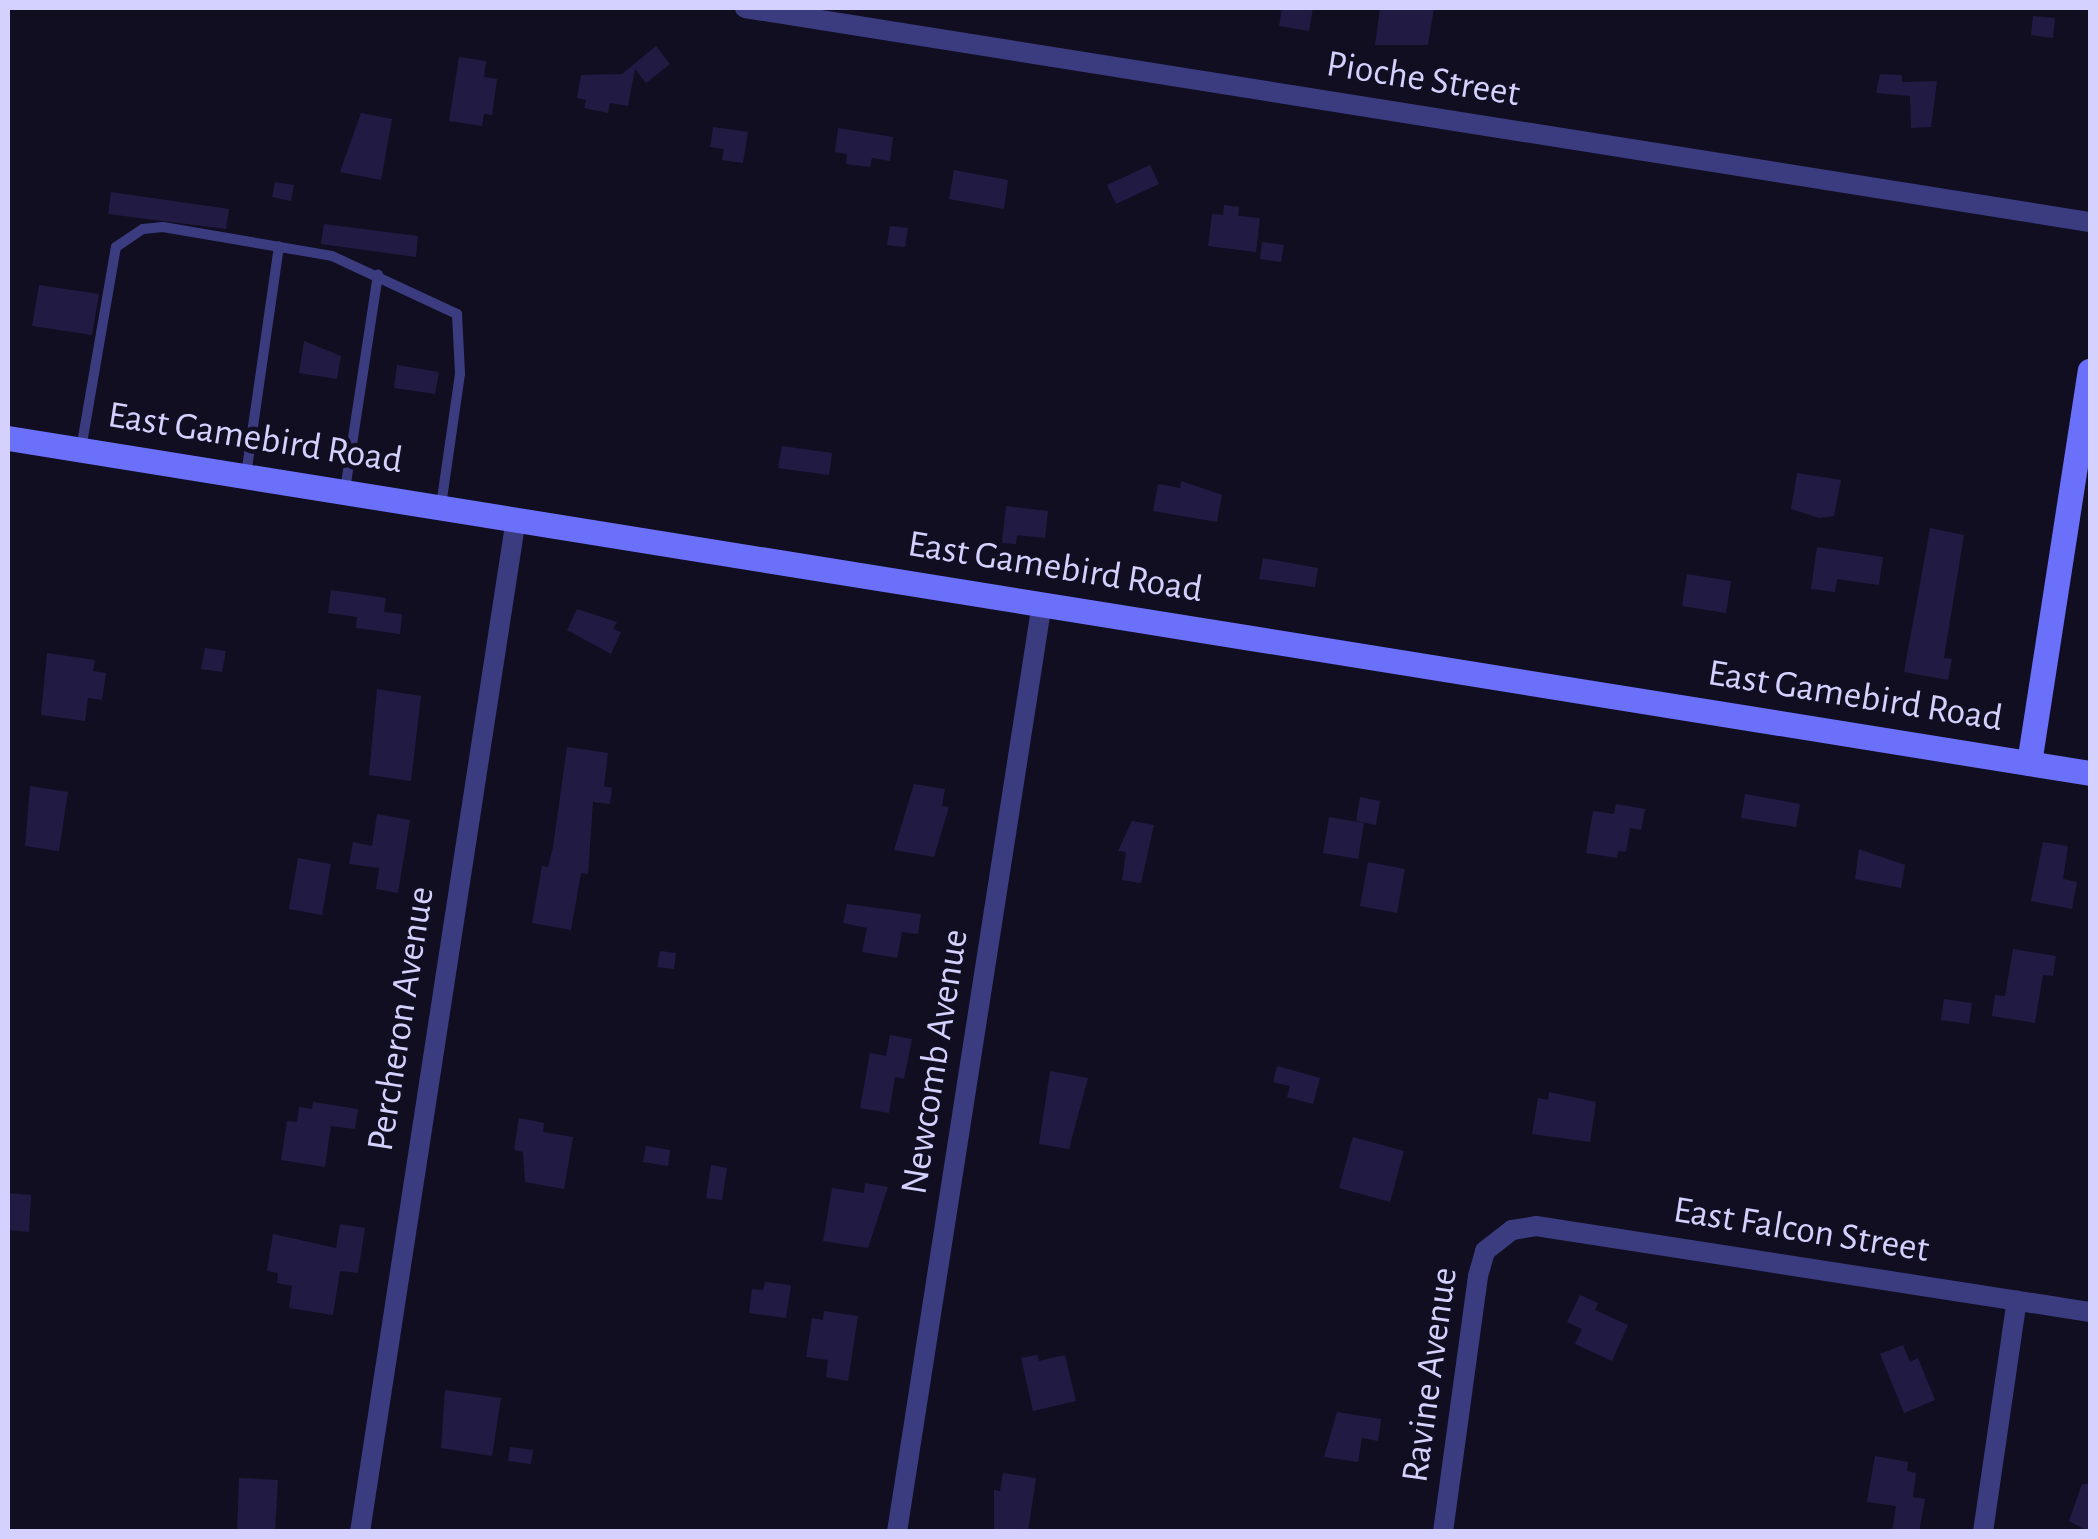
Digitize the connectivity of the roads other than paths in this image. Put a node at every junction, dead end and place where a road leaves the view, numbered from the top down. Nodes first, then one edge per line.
1 (745, 8) edge
2 (2090, 222) edge
3 (278, 246) junction
4 (378, 275) junction
5 (2090, 371) edge
6 (8, 438) edge
7 (81, 449) junction
8 (246, 476) junction
9 (345, 492) junction
10 (440, 506) junction
11 (516, 518) junction
12 (1042, 604) junction
13 (2029, 763) junction
14 (2090, 773) edge
15 (1501, 1235) joint
16 (2017, 1300) junction
17 (2090, 1312) edge
18 (360, 1532) edge
19 (897, 1532) edge
20 (1443, 1532) edge
21 (1983, 1532) edge

1 - 2 street, Pioche Street
3 - 4 lane
3 - 7 lane
3 - 8 lane
4 - 9 lane
4 - 10 lane
5 - 13 main road
6 - 7 main road, East Gamebird Road
7 - 8 main road, East Gamebird Road
8 - 9 main road, East Gamebird Road
9 - 10 main road, East Gamebird Road
10 - 11 main road, East Gamebird Road
11 - 12 main road, East Gamebird Road
11 - 18 street, Percheron Avenue
12 - 13 main road, East Gamebird Road
12 - 19 street, Newcomb Avenue
13 - 14 main road, East Gamebird Road
15 - 16 street, East Falcon Street
15 - 20 street, Ravine Avenue
16 - 17 street, East Falcon Street
16 - 21 street

